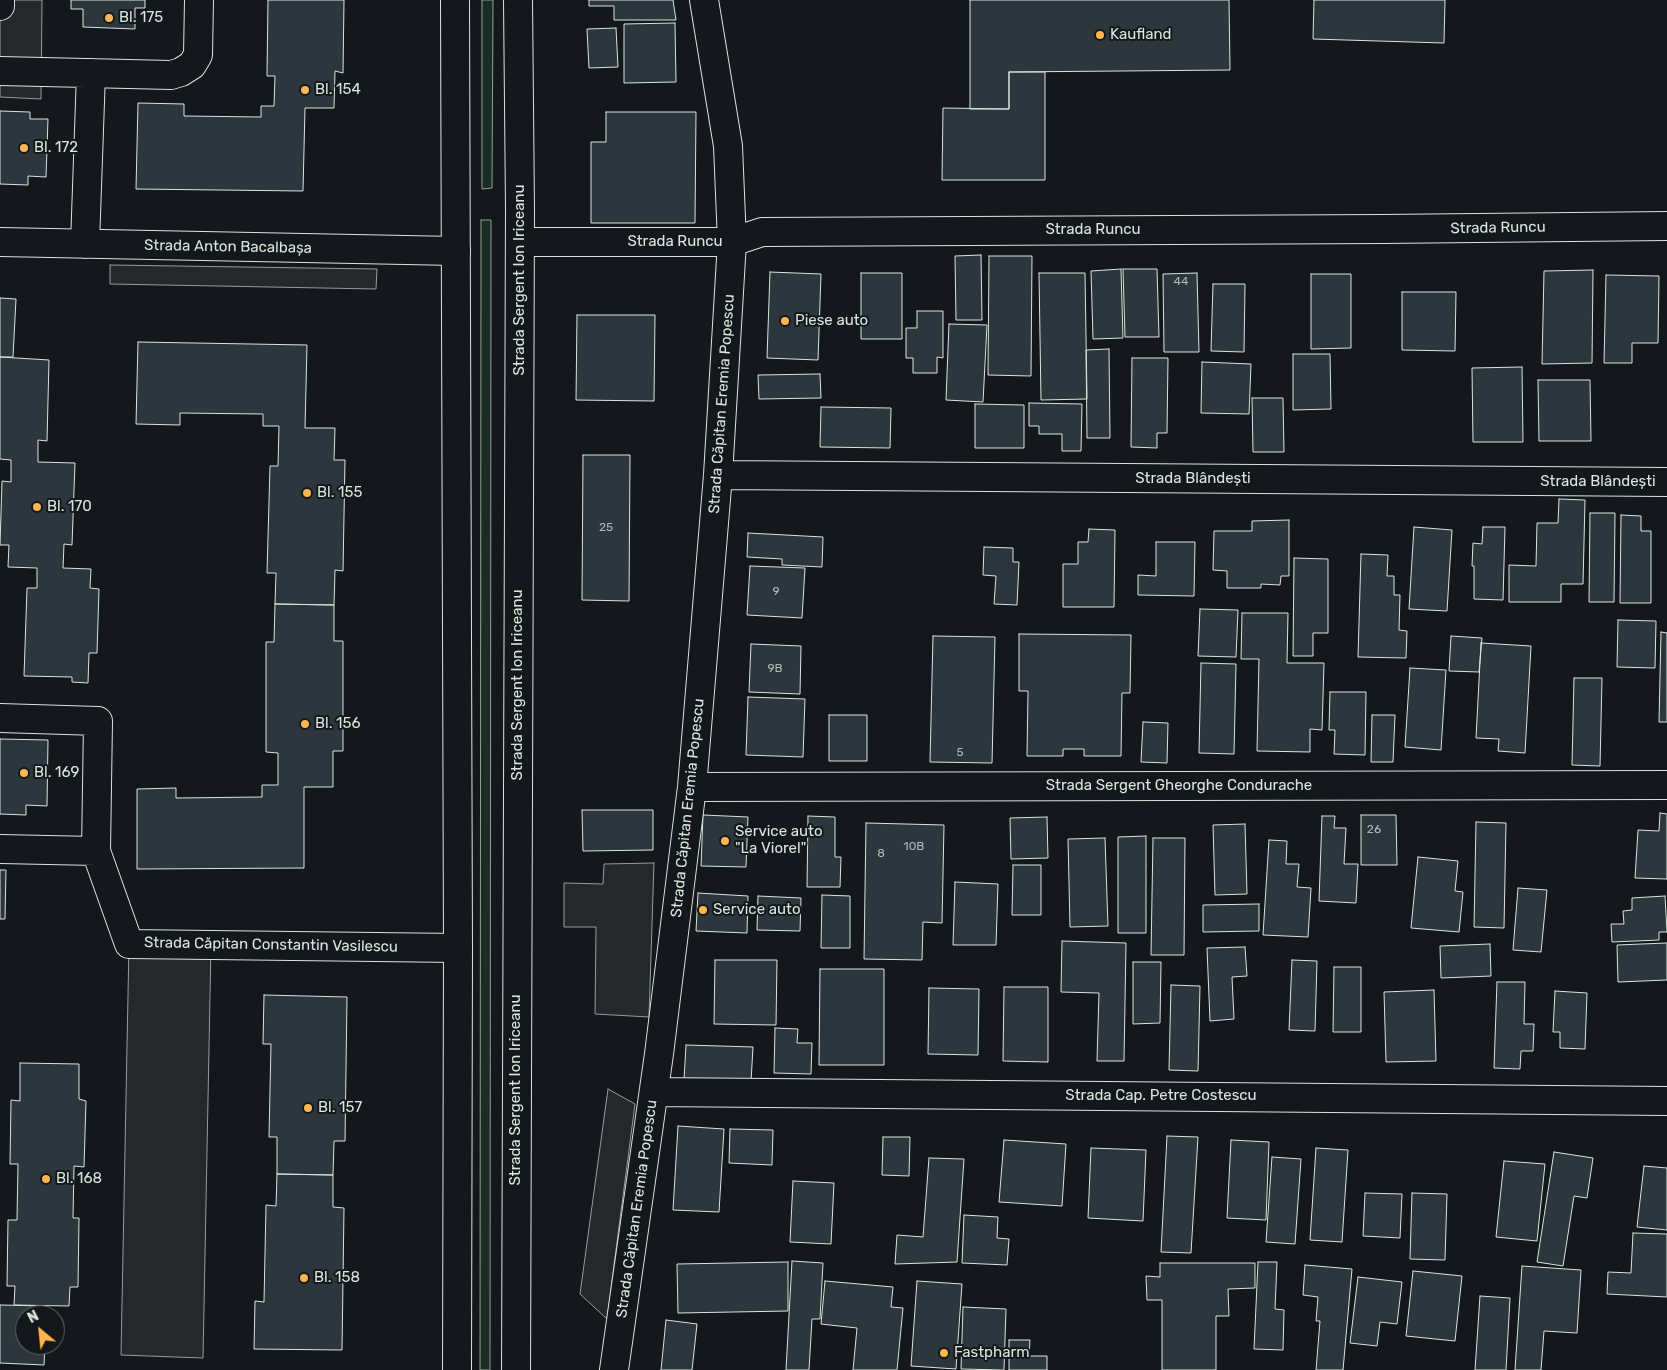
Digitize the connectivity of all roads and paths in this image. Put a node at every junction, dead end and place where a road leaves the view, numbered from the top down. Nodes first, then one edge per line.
1 (0, 0) edge
2 (199, 0) edge
3 (455, 0) edge
4 (518, 0) edge
5 (704, 0) edge
6 (0, 6) edge
7 (0, 71) edge
8 (91, 73) junction
9 (1667, 226) edge
10 (0, 242) edge
11 (520, 242) junction
12 (732, 242) junction
13 (85, 244) junction
14 (456, 251) junction
15 (718, 475) junction
16 (1667, 482) edge
17 (0, 718) edge
18 (1667, 785) edge
19 (692, 787) junction
20 (0, 849) edge
21 (96, 851) junction
22 (458, 948) junction
23 (654, 1092) junction
24 (1667, 1101) edge
25 (457, 1370) edge
26 (516, 1370) edge
27 (614, 1370) edge

1 - 6 street
2 - 8 street
3 - 14 street
4 - 11 street, Strada Sergent Ion Iriceanu
5 - 12 street, Strada Căpitan Eremia Popescu
7 - 8 street
8 - 13 street
9 - 12 street, Strada Runcu
10 - 13 street, Strada Anton Bacalbașa
11 - 12 street, Strada Runcu
11 - 26 street, Strada Sergent Ion Iriceanu
12 - 15 street, Strada Căpitan Eremia Popescu
13 - 14 street, Strada Anton Bacalbașa
14 - 22 street
15 - 16 street, Strada Blândești
15 - 19 street, Strada Căpitan Eremia Popescu
17 - 21 street
18 - 19 street, Strada Sergent Gheorghe Condurache
19 - 23 street, Strada Căpitan Eremia Popescu
20 - 21 street
21 - 22 street, Strada Căpitan Constantin Vasilescu
22 - 25 street
23 - 24 street, Strada Cap. Petre Costescu
23 - 27 street, Strada Căpitan Eremia Popescu

